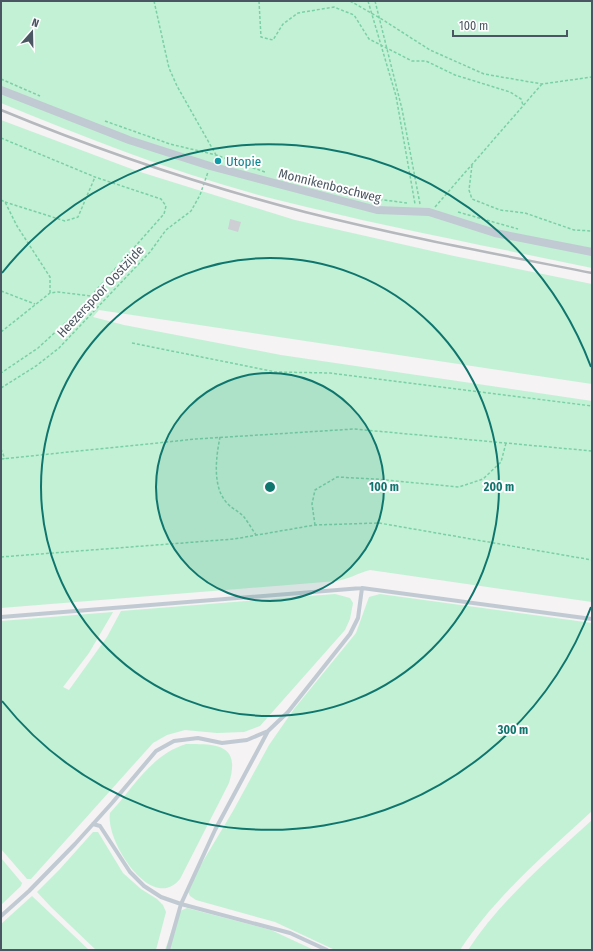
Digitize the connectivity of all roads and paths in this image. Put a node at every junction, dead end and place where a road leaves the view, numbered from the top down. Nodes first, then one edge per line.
1 (154, 1) edge
2 (259, 1) edge
3 (350, 1) edge
4 (368, 1) edge
5 (375, 1) edge
6 (372, 13) junction
7 (380, 18) junction
8 (381, 44) junction
9 (387, 47) junction
10 (592, 77) edge
11 (1, 79) edge
12 (542, 84) junction
13 (1, 90) edge
14 (40, 96) dead end
15 (523, 105) junction
16 (102, 120) dead end
17 (1, 138) edge
18 (472, 164) junction
19 (210, 166) junction
20 (96, 177) junction
21 (1, 200) edge
22 (5, 202) junction
23 (435, 207) dead end
24 (418, 208) junction
25 (592, 232) edge
26 (592, 252) edge
27 (1, 291) edge
28 (50, 293) junction
29 (91, 296) junction
30 (36, 305) junction
31 (1, 332) edge
32 (132, 343) dead end
33 (1, 373) edge
34 (1, 388) edge
35 (592, 406) edge
36 (220, 437) junction
37 (506, 443) junction
38 (1, 450) edge
39 (592, 451) edge
40 (1, 459) edge
41 (5, 459) junction
42 (315, 525) junction
43 (256, 535) junction
44 (1, 557) edge
45 (592, 560) edge
46 (362, 588) junction
47 (1, 617) edge
48 (592, 619) edge
49 (268, 731) junction
50 (93, 824) junction
51 (181, 904) junction
52 (1, 916) edge
53 (168, 950) edge
54 (327, 950) edge

1 - 16 path
2 - 8 path
3 - 6 path
4 - 6 path
5 - 7 path
6 - 7 path
6 - 8 path
7 - 9 path
7 - 12 path
8 - 9 path
8 - 24 path
9 - 15 path
9 - 24 path
10 - 12 path
11 - 14 path
12 - 15 path
13 - 19 street, Monnikenboschweg
15 - 18 path
17 - 20 path
18 - 23 path
18 - 25 path
19 - 24 street, Monnikenboschweg
19 - 34 path, Heezerspoor Oostzijde
20 - 22 path
20 - 29 path
21 - 22 path
22 - 28 path
24 - 26 street, Monnikenboschweg
27 - 30 path
28 - 29 path
28 - 30 path
29 - 33 path
30 - 31 path
32 - 35 path
36 - 37 path
36 - 41 path
36 - 43 path
37 - 39 path
37 - 42 path
38 - 41 path
40 - 41 path
42 - 43 path
42 - 45 path
43 - 44 path
46 - 47 lane
46 - 48 lane
46 - 49 lane
49 - 50 lane
49 - 51 lane
50 - 51 lane
50 - 52 lane
51 - 53 lane
51 - 54 lane

